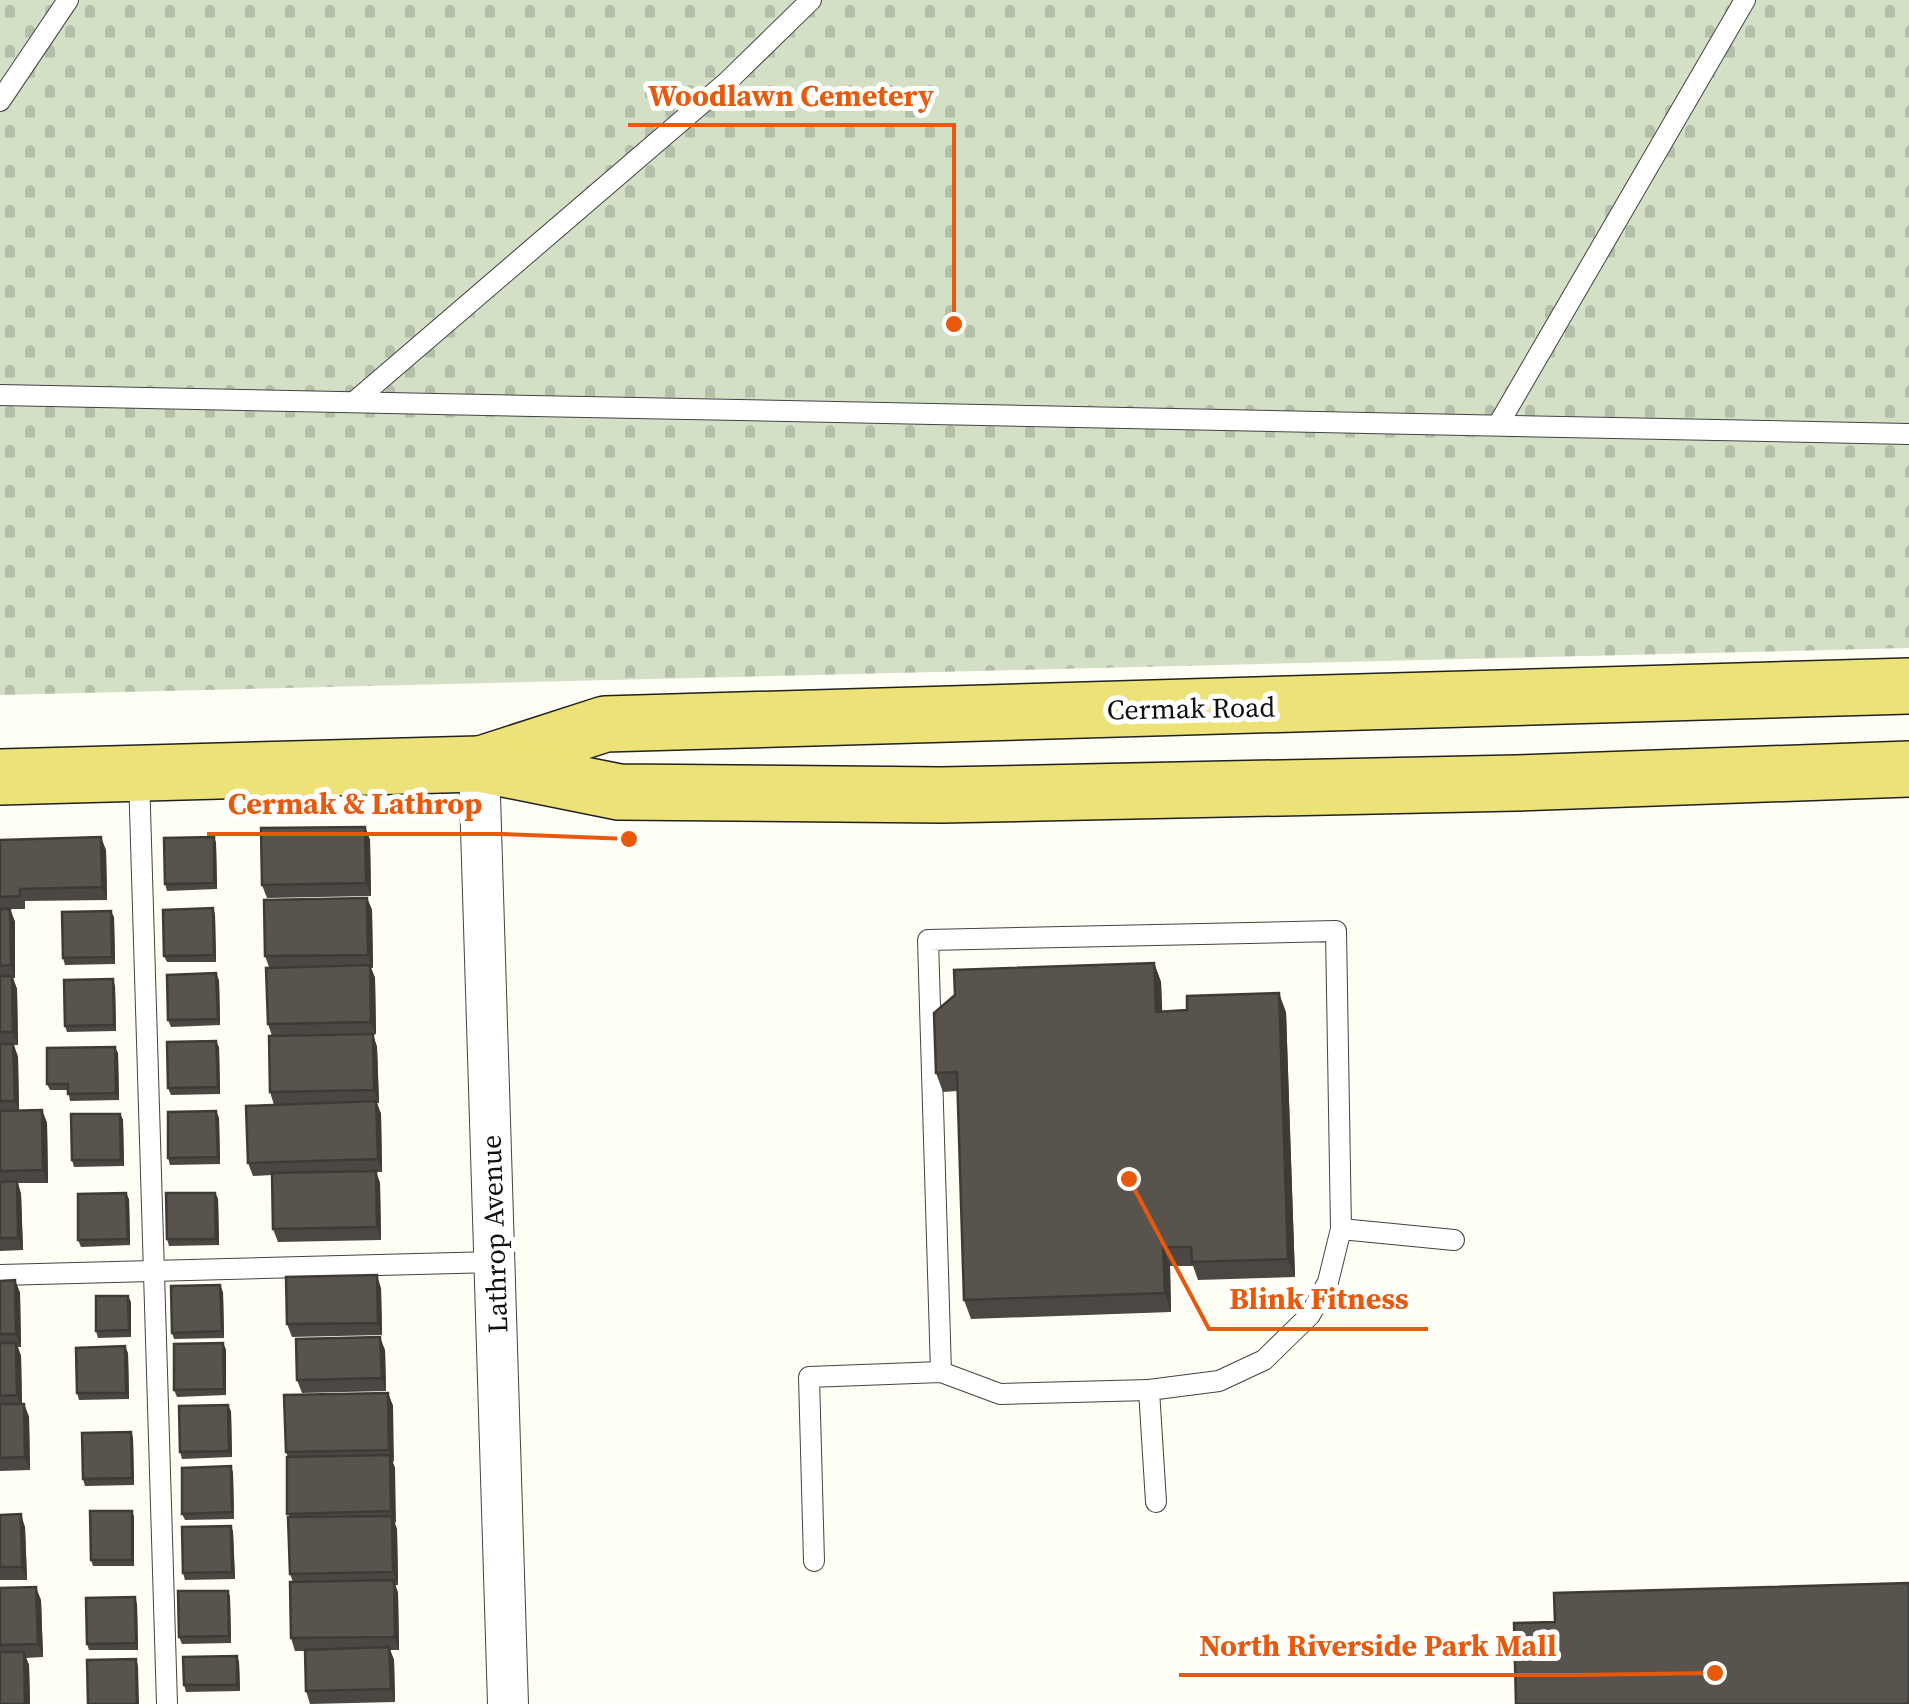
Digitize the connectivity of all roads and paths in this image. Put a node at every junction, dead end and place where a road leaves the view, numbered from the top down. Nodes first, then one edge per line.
1 (68, 0) edge
2 (811, 0) edge
3 (1745, 0) edge
4 (0, 101) edge
5 (0, 395) edge
6 (354, 402) junction
7 (1498, 425) junction
8 (1909, 434) edge
9 (1909, 686) edge
10 (479, 764) junction
11 (1909, 770) edge
12 (139, 774) junction
13 (0, 777) edge
14 (1341, 1229) junction
15 (1454, 1240) dead end
16 (494, 1262) junction
17 (155, 1271) junction
18 (0, 1275) edge
19 (942, 1372) junction
20 (1149, 1390) junction
21 (1156, 1502) dead end
22 (814, 1561) dead end
23 (167, 1704) edge
24 (508, 1704) edge

1 - 4 lane
2 - 6 lane
3 - 7 lane
5 - 6 lane
6 - 7 lane
7 - 8 lane
9 - 10 main road, Cermak Road
10 - 11 main road, Cermak Road
10 - 12 main road, Cermak Road
10 - 16 street, Lathrop Avenue
12 - 13 main road, Cermak Road
12 - 17 lane
14 - 15 lane
14 - 19 lane
14 - 20 lane
16 - 17 lane
16 - 24 street, Lathrop Avenue
17 - 18 lane
17 - 23 lane
19 - 20 lane
19 - 22 lane
20 - 21 lane

